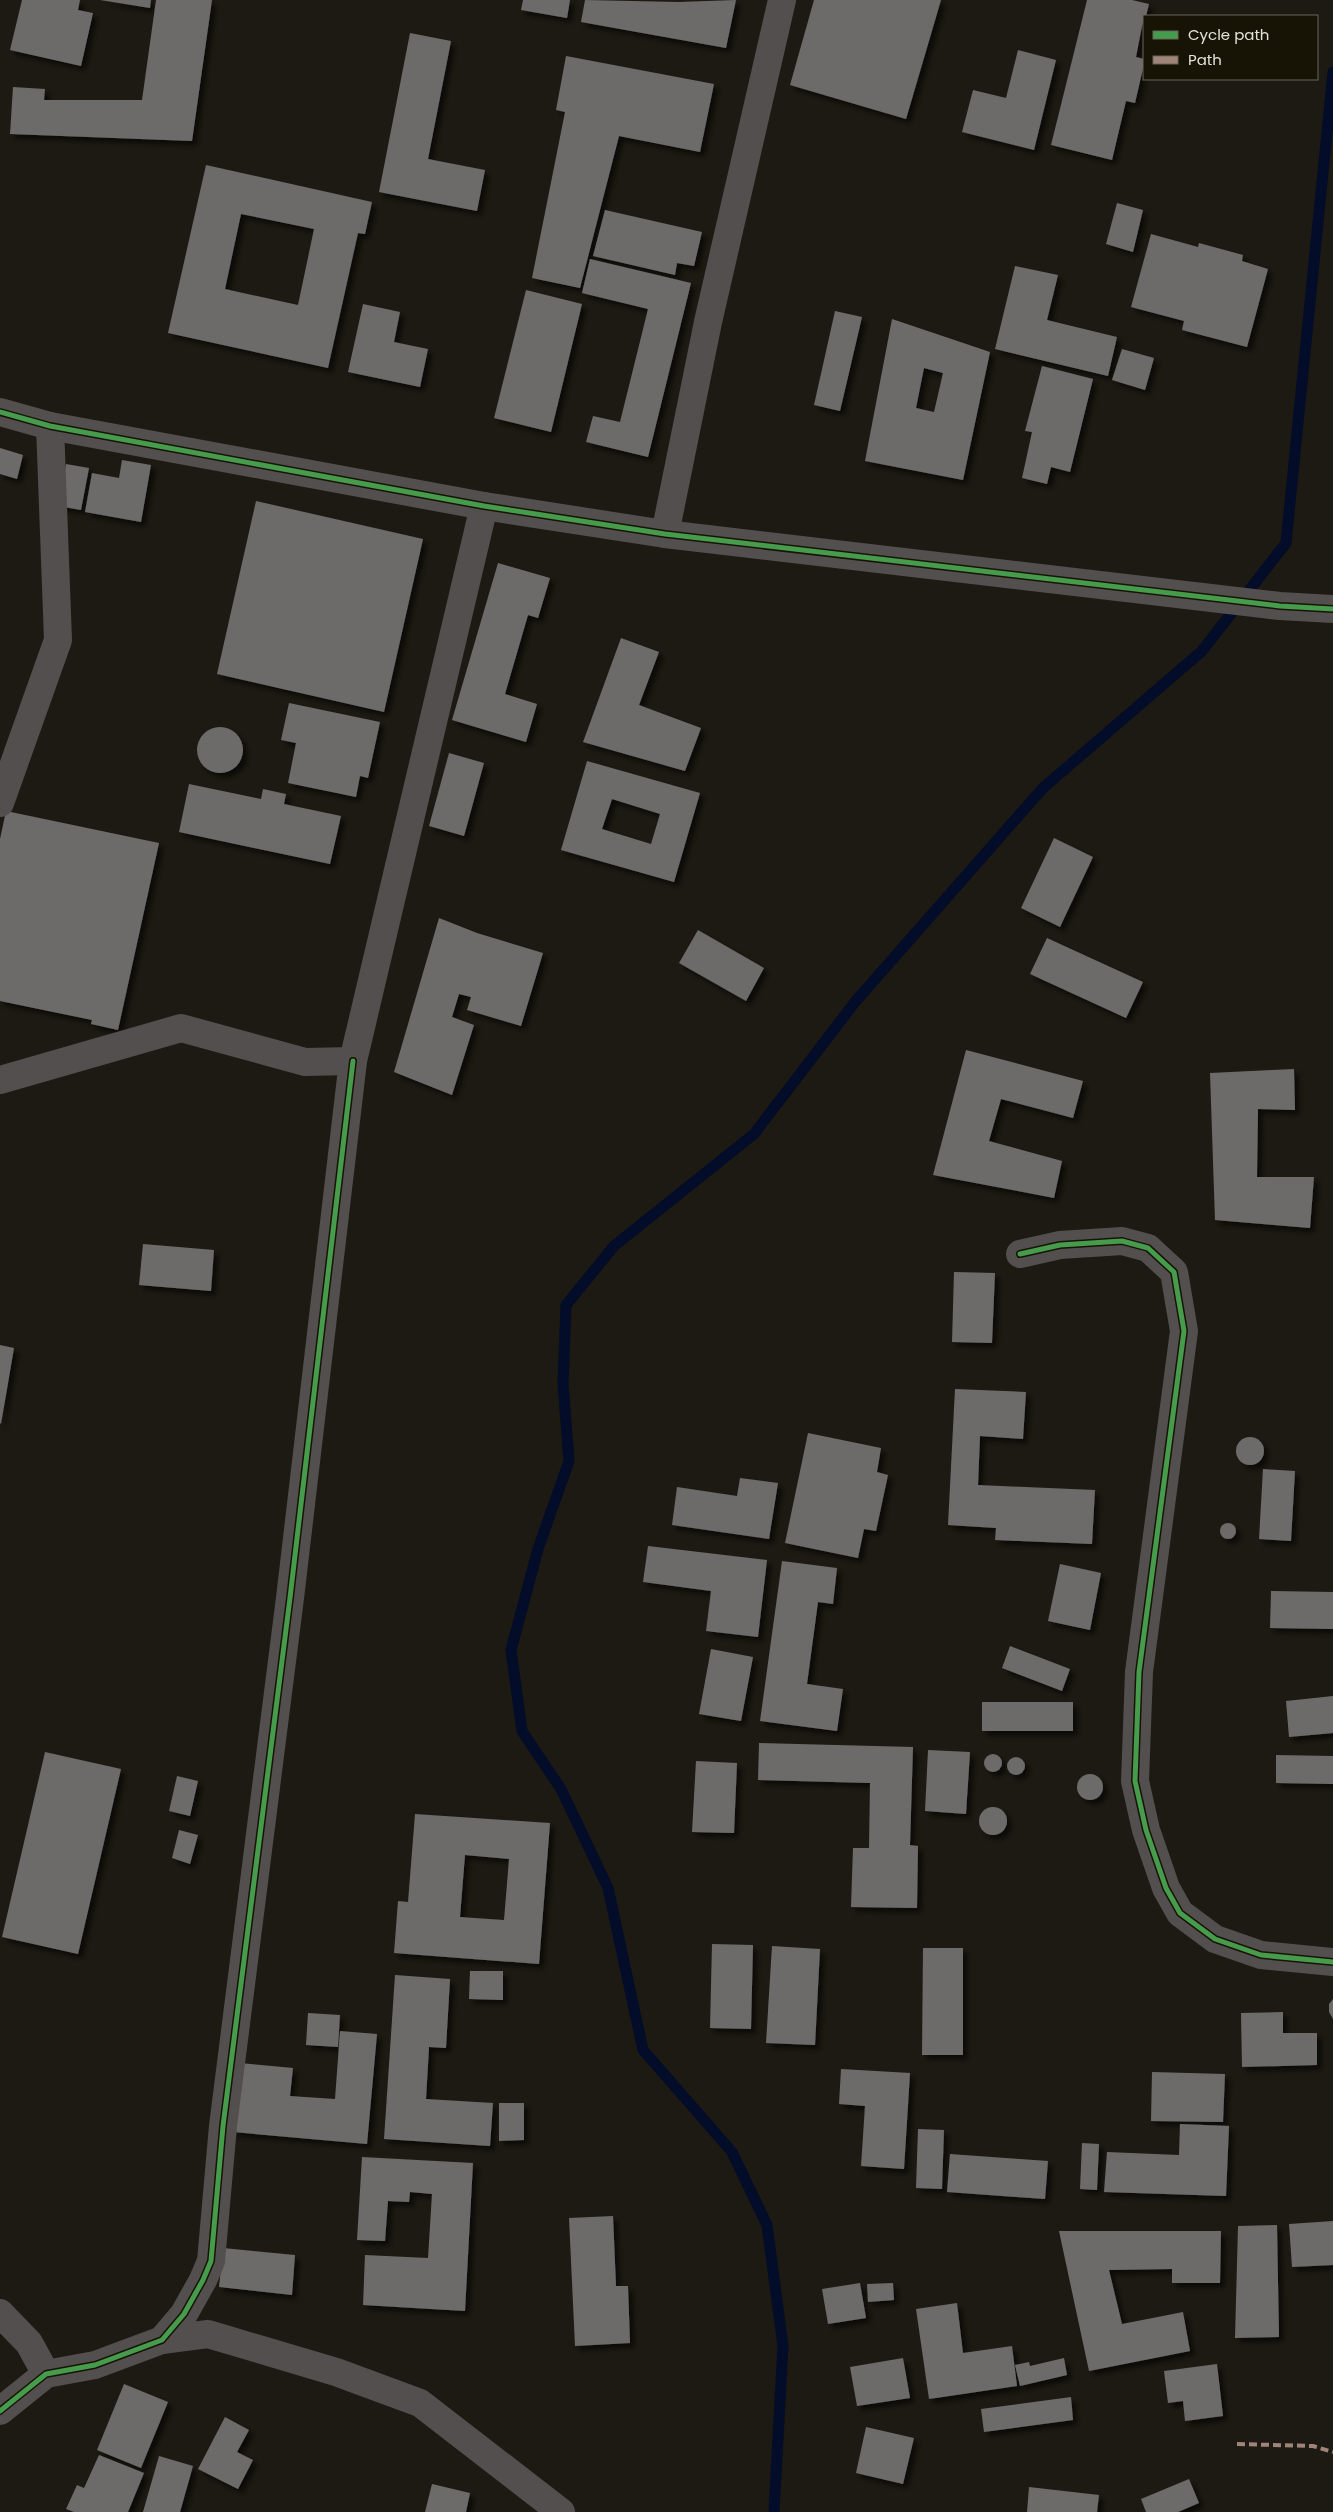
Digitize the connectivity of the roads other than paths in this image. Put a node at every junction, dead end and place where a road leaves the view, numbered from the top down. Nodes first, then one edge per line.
1 (782, 0) edge
2 (0, 412) edge
3 (50, 426) junction
4 (484, 506) junction
5 (665, 534) junction
6 (1333, 609) edge
7 (0, 803) edge
8 (353, 1060) junction
9 (0, 1080) edge
10 (1020, 1254) dead end
11 (1333, 1962) edge
12 (0, 2313) edge
13 (162, 2340) junction
14 (46, 2374) junction
15 (0, 2411) edge
16 (561, 2512) edge

1 - 5 street
2 - 3 street
3 - 4 street
3 - 7 street
4 - 5 street
4 - 8 street
5 - 6 street
8 - 9 street
8 - 13 street
10 - 11 street
12 - 14 street
13 - 14 street
13 - 16 street
14 - 15 street

